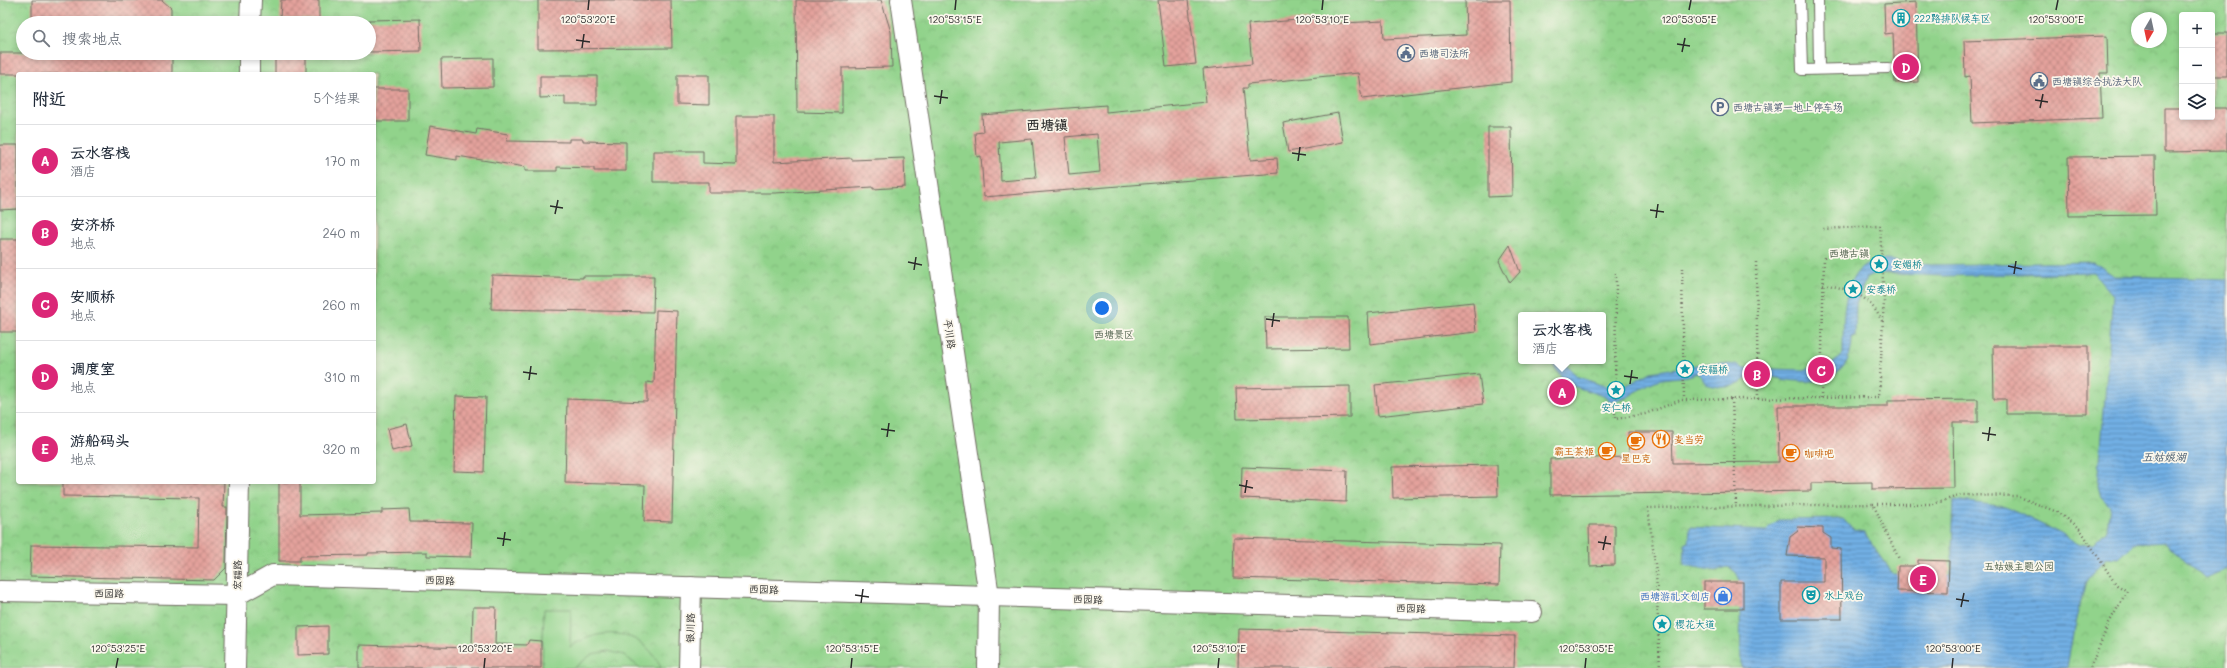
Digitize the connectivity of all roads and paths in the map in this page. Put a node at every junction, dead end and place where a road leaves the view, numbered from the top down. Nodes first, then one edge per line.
1 (250, 0) edge
2 (901, 0) edge
3 (1800, 0) edge
4 (1818, 0) edge
5 (250, 16) edge
6 (249, 60) edge
7 (1888, 68) dead end
8 (1819, 70) junction
9 (249, 72) edge
10 (1823, 229) dead end
11 (1824, 257) dead end
12 (1756, 262) dead end
13 (1682, 268) dead end
14 (1616, 273) dead end
15 (1823, 284) junction
16 (1883, 322) junction
17 (1821, 398) junction
18 (1758, 399) junction
19 (1684, 400) junction
20 (1732, 400) junction
21 (239, 484) edge
22 (1873, 504) junction
23 (1736, 506) junction
24 (1899, 559) dead end
25 (691, 587) junction
26 (0, 591) edge
27 (237, 595) junction
28 (989, 596) junction
29 (1532, 612) dead end
30 (235, 668) edge
31 (689, 668) edge
32 (988, 668) edge
33 (1660, 668) edge
34 (2090, 668) edge

1 - 5 street
2 - 28 street, 平川路
3 - 8 lane
4 - 8 lane
6 - 9 street
7 - 8 lane
10 - 16 path
11 - 15 path
12 - 18 path
13 - 19 path
14 - 19 path
15 - 16 path
15 - 17 path
16 - 17 path
17 - 18 path
18 - 20 path
19 - 20 path
20 - 23 path
21 - 27 street, 宏福路
22 - 23 path
22 - 24 path
22 - 34 path
23 - 33 path
25 - 27 street, 西园路
25 - 28 street, 西园路
25 - 31 street, 银川路
26 - 27 street, 西园路
27 - 30 street, 宏福路
28 - 29 street, 西园路
28 - 32 street, 平川路

